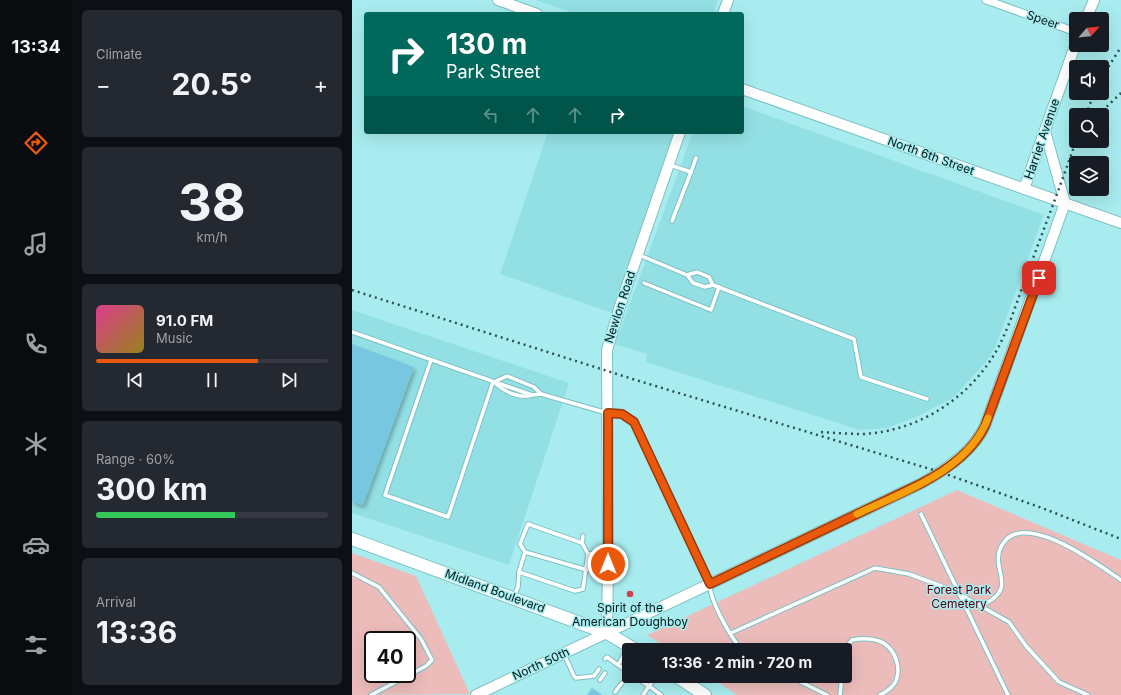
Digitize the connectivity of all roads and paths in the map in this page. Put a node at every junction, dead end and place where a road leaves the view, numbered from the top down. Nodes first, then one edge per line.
1 (498, 0) edge
2 (728, 0) edge
3 (986, 0) edge
4 (1094, 0) edge
5 (531, 12) edge
6 (724, 12) edge
7 (1089, 12) edge
8 (1069, 30) edge
9 (1073, 52) edge
10 (744, 90) edge
11 (1045, 131) junction
12 (679, 134) edge
13 (696, 158) dead end
14 (669, 164) junction
15 (691, 172) junction
16 (1024, 189) junction
17 (1065, 203) junction
18 (672, 221) dead end
19 (1121, 223) edge
20 (638, 254) junction
21 (687, 275) junction
22 (644, 283) dead end
23 (713, 285) junction
24 (719, 287) junction
25 (352, 332) edge
26 (431, 360) junction
27 (493, 382) junction
28 (541, 394) junction
29 (927, 399) dead end
30 (608, 413) junction
31 (921, 514) dead end
32 (583, 536) dead end
33 (352, 539) edge
34 (582, 543) junction
35 (608, 551) junction
36 (525, 552) junction
37 (588, 554) junction
38 (587, 570) junction
39 (519, 572) junction
40 (352, 573) edge
41 (1121, 580) edge
42 (710, 584) junction
43 (960, 595) junction
44 (513, 598) junction
45 (982, 605) junction
46 (606, 633) junction
47 (731, 633) junction
48 (624, 643) edge
49 (737, 643) edge
50 (850, 643) edge
51 (564, 653) junction
52 (606, 659) dead end
53 (622, 664) edge
54 (620, 667) joint
55 (600, 669) dead end
56 (605, 673) dead end
57 (594, 676) junction
58 (622, 683) dead end
59 (644, 683) edge
60 (651, 683) edge
61 (685, 683) edge
62 (803, 683) edge
63 (841, 683) edge
64 (649, 686) junction
65 (699, 693) edge
66 (482, 694) edge
67 (658, 694) edge
68 (371, 695) edge
69 (619, 695) edge
70 (643, 695) edge
71 (827, 695) edge
72 (840, 695) edge
73 (880, 695) edge
74 (1008, 695) edge
75 (1088, 695) edge

1 - 5 street
2 - 6 street
3 - 8 street, Speer
4 - 7 street
9 - 11 street, Harriet Avenue
10 - 16 street, North 6th Street
11 - 16 street, Harriet Avenue
11 - 17 street
12 - 14 street, Newlon Road
13 - 15 lane
14 - 15 lane
14 - 20 street, Newlon Road
15 - 18 lane
16 - 17 street, North 6th Street
17 - 19 street, North 6th Street
17 - 42 street, North 50th
20 - 21 lane
20 - 30 street, Newlon Road
21 - 23 lane
21 - 23 lane
22 - 24 lane
23 - 24 lane
24 - 29 lane
25 - 26 lane
26 - 27 lane
26 - 27 lane
27 - 28 lane
27 - 28 lane
28 - 30 lane
30 - 35 street, Newlon Road
30 - 42 street
31 - 43 lane
32 - 34 lane
33 - 44 main road, Midland Boulevard
34 - 36 lane
34 - 37 lane
35 - 37 lane
35 - 46 street, Newlon Road
36 - 38 lane
36 - 39 lane
37 - 38 lane
38 - 39 lane
39 - 44 lane
40 - 68 lane
41 - 45 lane
42 - 46 street, North 50th
42 - 47 lane
43 - 45 lane
43 - 47 lane
43 - 74 lane
44 - 46 main road, Midland Boulevard
45 - 75 lane
46 - 48 main road, Midland Boulevard
46 - 51 street, North 50th
47 - 49 lane
50 - 73 lane
51 - 57 lane
51 - 66 street, North 50th
52 - 54 lane
53 - 54 lane
55 - 57 lane
56 - 57 lane
58 - 69 lane
59 - 64 lane
60 - 64 lane
61 - 65 main road
62 - 71 lane
63 - 72 lane
64 - 67 lane
64 - 70 lane

